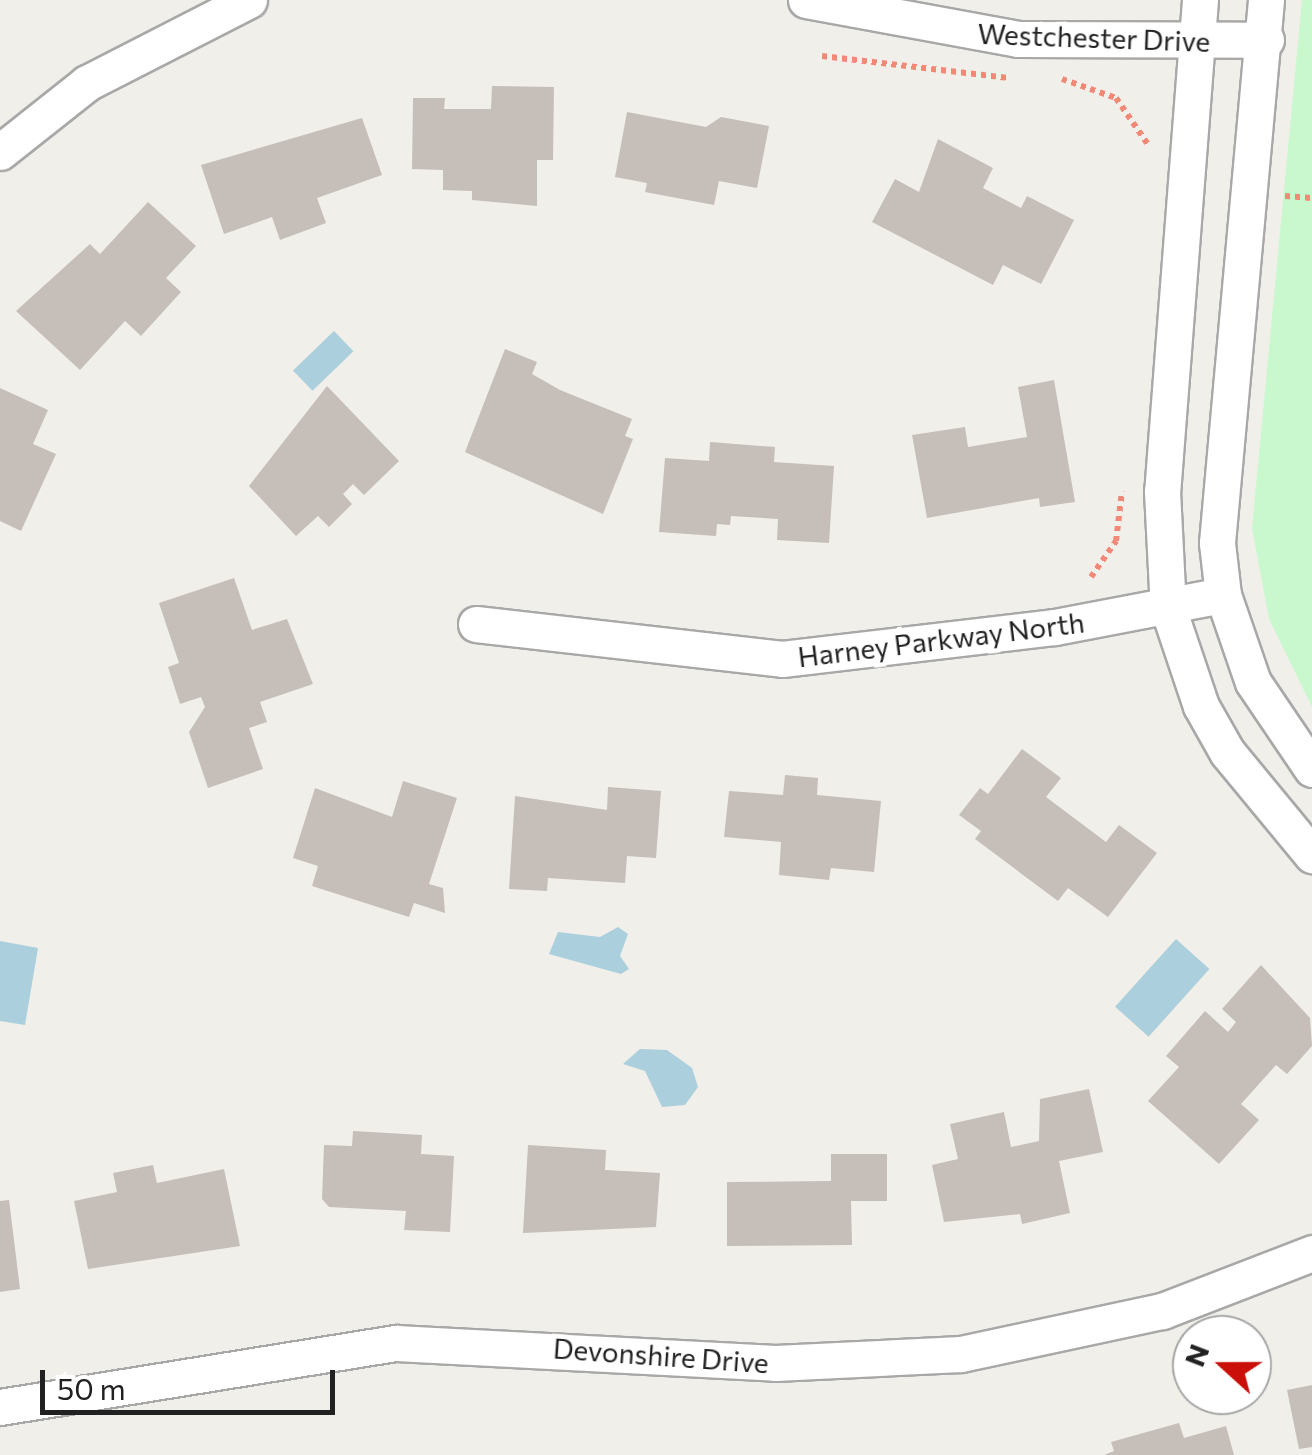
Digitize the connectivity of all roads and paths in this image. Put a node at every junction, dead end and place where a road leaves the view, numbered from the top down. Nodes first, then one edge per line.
1 (250, 0) edge
2 (806, 0) edge
3 (1200, 0) edge
4 (1266, 0) edge
5 (1266, 40) junction
6 (1202, 41) junction
7 (822, 56) dead end
8 (1027, 78) dead end
9 (1043, 78) dead end
10 (0, 152) edge
11 (1152, 164) dead end
12 (1312, 198) edge
13 (1286, 215) dead end
14 (1223, 595) junction
15 (1168, 608) junction
16 (476, 624) dead end
17 (1312, 769) edge
18 (1312, 855) edge
19 (1312, 1253) edge
20 (0, 1407) edge

1 - 10 street
2 - 6 street, Westchester Drive
3 - 6 street
4 - 5 street
5 - 6 street, Westchester Drive
5 - 14 street
6 - 15 street
7 - 8 path
9 - 11 path
12 - 13 path
14 - 15 street, Harney Parkway North
14 - 17 street
15 - 16 street, Harney Parkway North
15 - 18 street
19 - 20 street, Devonshire Drive

